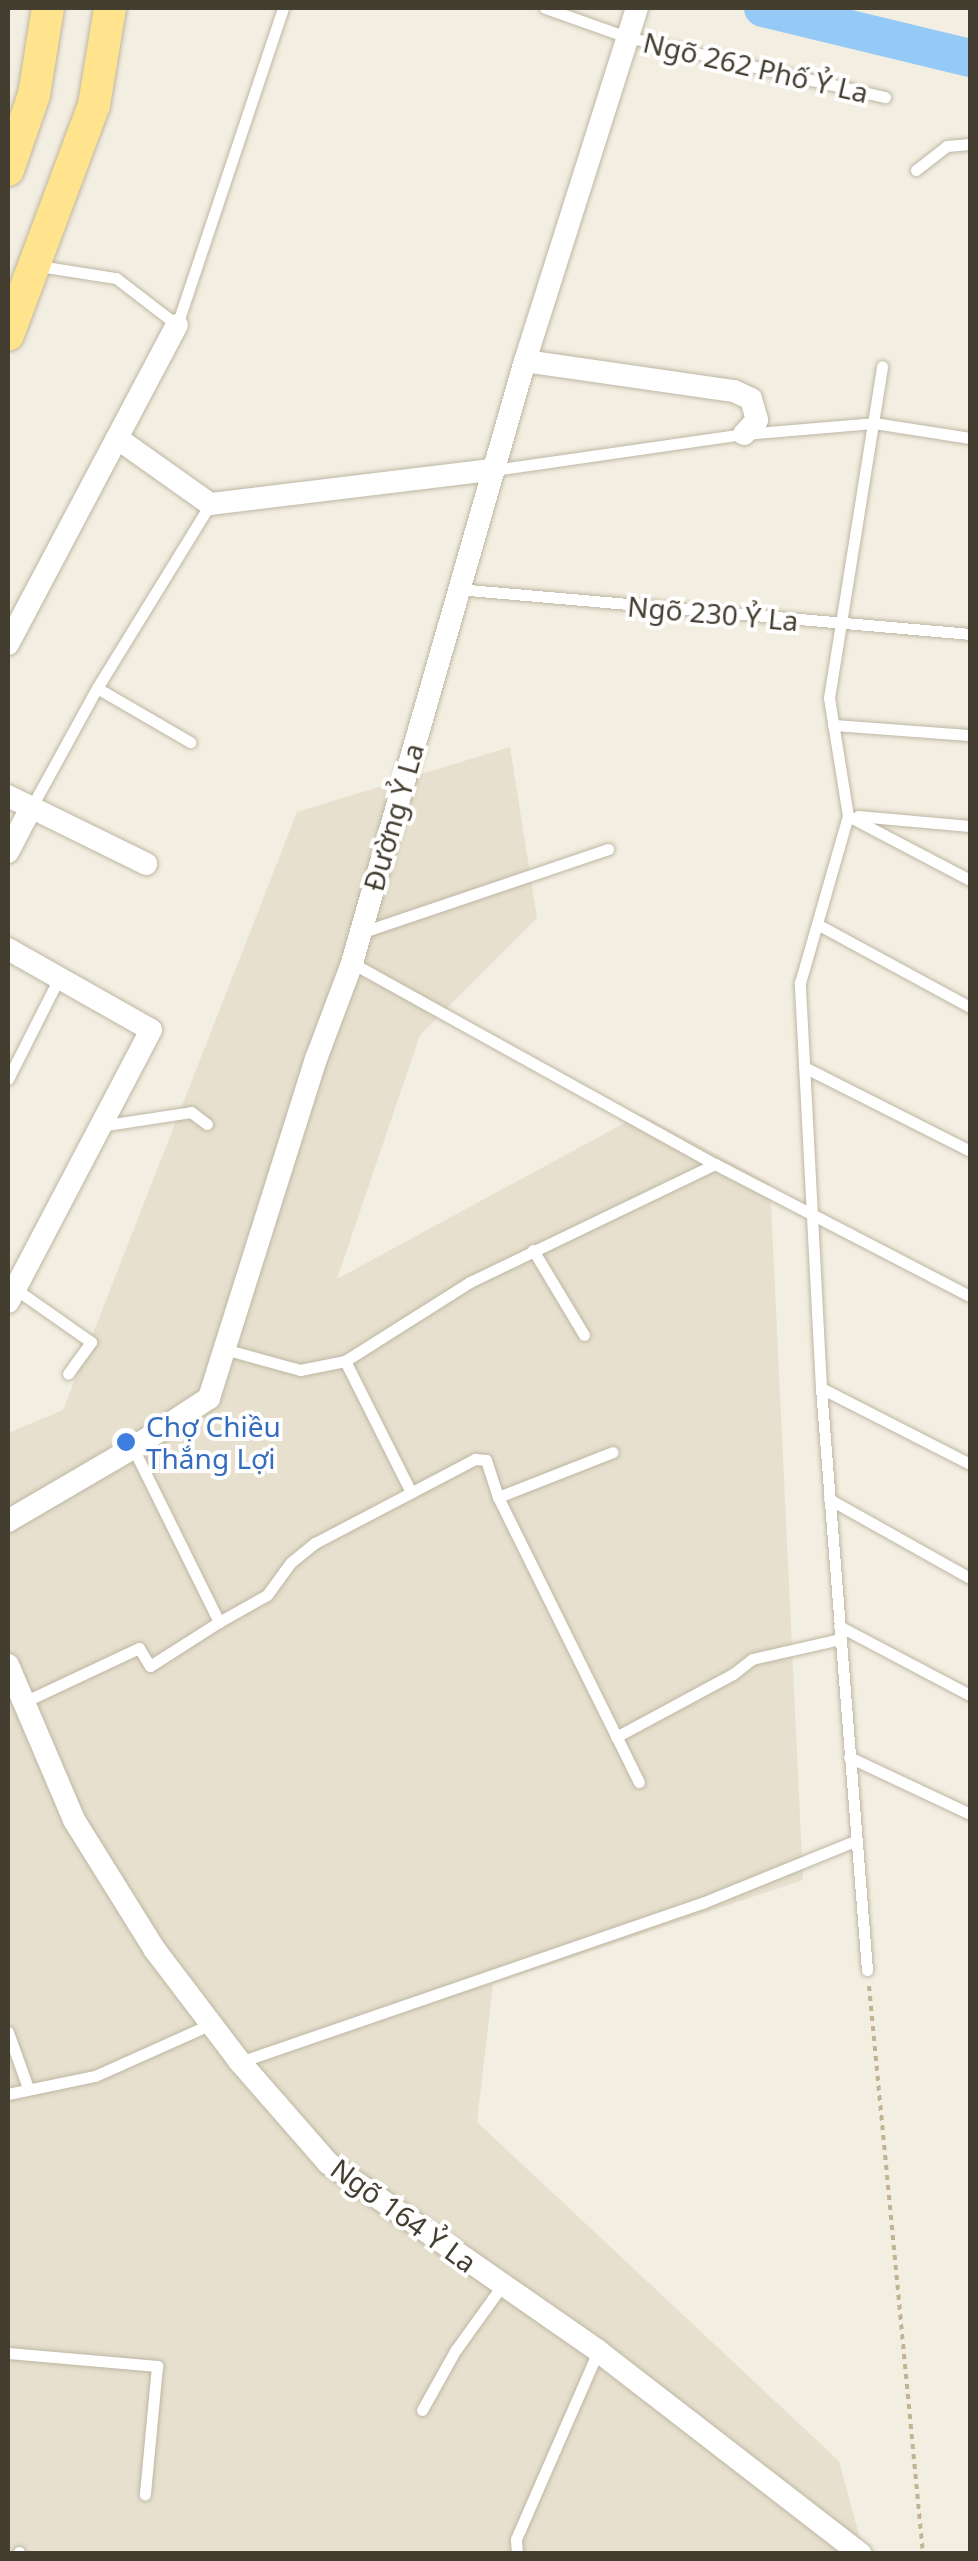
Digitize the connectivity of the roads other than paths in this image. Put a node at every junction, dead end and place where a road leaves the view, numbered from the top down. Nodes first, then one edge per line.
1 (48, 8) edge
2 (110, 8) edge
3 (283, 8) edge
4 (545, 8) edge
5 (637, 8) edge
6 (627, 38) junction
7 (885, 98) dead end
8 (970, 144) edge
9 (8, 170) edge
10 (916, 170) dead end
11 (35, 265) junction
12 (178, 325) junction
13 (8, 335) edge
14 (524, 360) junction
15 (882, 366) dead end
16 (874, 423) junction
17 (744, 434) junction
18 (117, 438) junction
19 (970, 438) edge
20 (493, 470) junction
21 (210, 504) junction
22 (456, 589) junction
23 (842, 624) junction
24 (970, 634) edge
25 (8, 644) edge
26 (97, 688) junction
27 (834, 725) junction
28 (970, 735) edge
29 (190, 742) dead end
30 (8, 796) edge
31 (30, 808) junction
32 (848, 816) junction
33 (970, 826) edge
34 (608, 849) dead end
35 (8, 852) edge
36 (146, 864) dead end
37 (970, 880) edge
38 (817, 924) junction
39 (360, 933) junction
40 (8, 950) edge
41 (352, 963) junction
42 (59, 978) junction
43 (970, 1008) edge
44 (804, 1067) junction
45 (8, 1078) edge
46 (207, 1124) dead end
47 (100, 1126) junction
48 (970, 1151) edge
49 (715, 1164) junction
50 (812, 1216) junction
51 (534, 1250) junction
52 (11, 1295) edge
53 (970, 1296) edge
54 (584, 1336) dead end
55 (224, 1349) junction
56 (344, 1361) junction
57 (68, 1374) dead end
58 (821, 1388) junction
59 (132, 1448) junction
60 (613, 1452) dead end
61 (970, 1464) edge
62 (411, 1492) junction
63 (498, 1497) junction
64 (829, 1499) junction
65 (8, 1521) edge
66 (970, 1578) edge
67 (219, 1622) junction
68 (839, 1632) junction
69 (8, 1665) edge
70 (970, 1695) edge
71 (24, 1702) junction
72 (616, 1738) junction
73 (848, 1758) junction
74 (640, 1782) dead end
75 (970, 1814) edge
76 (855, 1842) junction
77 (868, 1970) road end
78 (215, 2023) junction
79 (8, 2032) edge
80 (240, 2062) junction
81 (28, 2088) junction
82 (8, 2094) edge
83 (502, 2287) junction
84 (598, 2351) junction
85 (8, 2353) edge
86 (422, 2410) dead end
87 (145, 2494) dead end
88 (517, 2554) edge
89 (861, 2554) edge

1 - 9 main road
2 - 11 main road
3 - 12 lane
4 - 6 lane, Ngõ 262 Phố Ỷ La
5 - 6 street, Đường Ỷ La
6 - 7 lane, Ngõ 262 Phố Ỷ La
6 - 14 street, Đường Ỷ La
8 - 10 lane
11 - 12 lane
11 - 13 main road
12 - 18 street
14 - 17 street
14 - 20 street, Đường Ỷ La
15 - 16 lane
16 - 17 lane
16 - 19 lane
16 - 23 lane
17 - 20 lane
18 - 21 street
18 - 25 street
20 - 21 street
20 - 22 street, Đường Ỷ La
21 - 26 lane
22 - 23 lane, Ngõ 230 Ỷ La
22 - 39 street, Đường Ỷ La
23 - 24 lane, Ngõ 230 Ỷ La
23 - 27 lane
26 - 29 lane
26 - 31 lane
27 - 28 lane
27 - 32 lane
30 - 31 street
31 - 35 street
31 - 36 street
32 - 33 lane
32 - 37 lane
32 - 38 lane
34 - 39 lane
38 - 43 lane
38 - 44 lane
39 - 41 street, Đường Ỷ La
40 - 42 street
41 - 49 lane
41 - 55 street, Đường Ỷ La
42 - 45 lane
42 - 47 street
44 - 48 lane
44 - 50 lane
46 - 47 lane
47 - 52 street
49 - 50 lane
49 - 51 lane
50 - 53 lane
50 - 58 lane
51 - 54 lane
51 - 56 lane
52 - 57 lane
55 - 56 lane
55 - 59 street, Đường Ỷ La
56 - 62 lane
58 - 61 lane
58 - 64 lane
59 - 65 street, Đường Ỷ La
59 - 67 lane
60 - 63 lane
62 - 63 lane
62 - 67 lane
63 - 72 lane
64 - 66 lane
64 - 68 lane
67 - 71 lane
68 - 70 lane
68 - 72 lane
68 - 73 lane
69 - 71 street, Ngõ 164 Ỷ La
71 - 78 street, Ngõ 164 Ỷ La
72 - 74 lane
73 - 75 lane
73 - 76 lane
76 - 77 lane
76 - 80 lane
78 - 80 street, Ngõ 164 Ỷ La
78 - 81 lane
79 - 81 lane
80 - 83 street, Ngõ 164 Ỷ La
81 - 82 lane
83 - 84 street, Ngõ 164 Ỷ La
83 - 86 lane
84 - 88 lane
84 - 89 street, Ngõ 164 Ỷ La
85 - 87 lane

